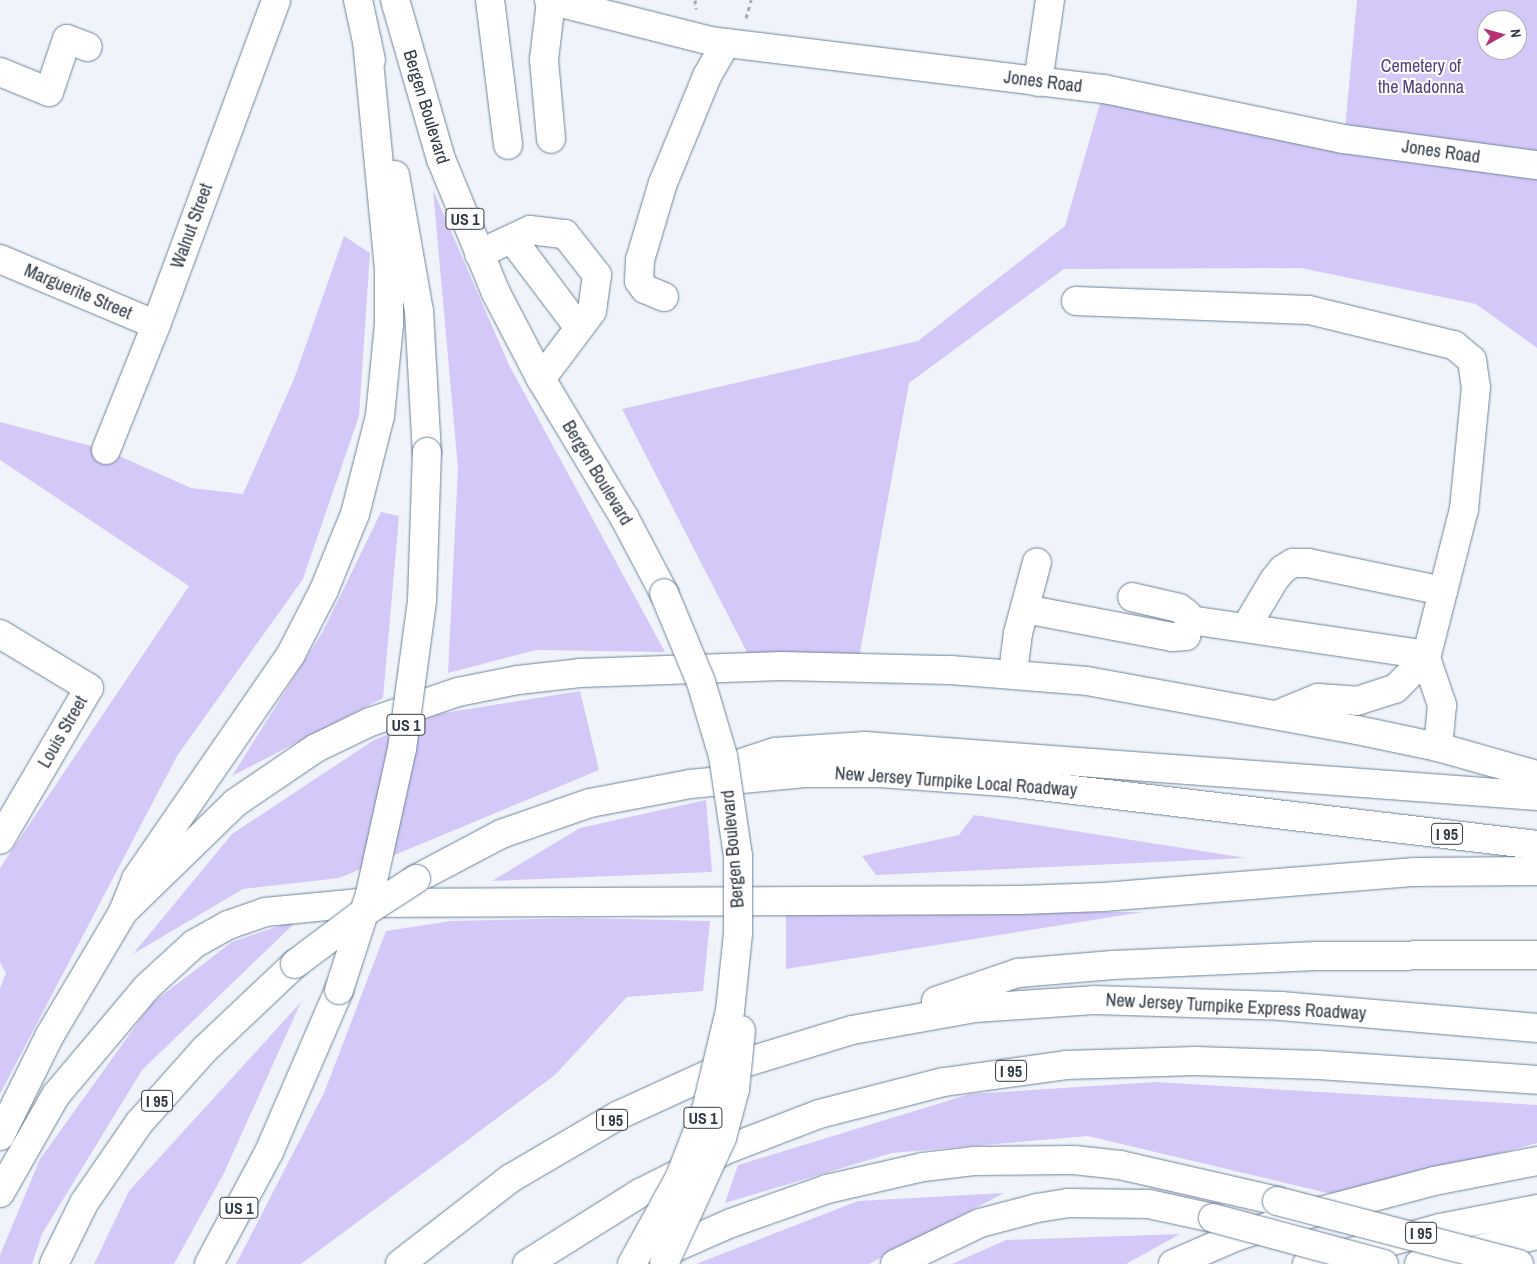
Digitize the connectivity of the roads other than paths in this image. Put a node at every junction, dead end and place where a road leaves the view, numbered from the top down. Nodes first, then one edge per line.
1 (276, 0) edge
2 (358, 0) edge
3 (395, 0) edge
4 (490, 0) edge
5 (550, 0) edge
6 (1050, 0) edge
7 (367, 42) junction
8 (726, 43) junction
9 (88, 47) dead end
10 (0, 72) edge
11 (1038, 82) junction
12 (551, 139) dead end
13 (508, 145) dead end
14 (1537, 164) edge
15 (512, 239) junction
16 (479, 254) junction
17 (0, 259) edge
18 (664, 298) dead end
19 (1076, 301) dead end
20 (156, 325) junction
21 (579, 328) junction
22 (541, 379) junction
23 (106, 450) dead end
24 (1037, 562) dead end
25 (1443, 591) junction
26 (1132, 596) dead end
27 (1025, 609) junction
28 (1190, 620) junction
29 (1246, 627) junction
30 (0, 634) edge
31 (1426, 656) junction
32 (1012, 673) junction
33 (1278, 714) junction
34 (1438, 747) junction
35 (1537, 775) edge
36 (660, 789) junction
37 (1537, 796) edge
38 (0, 840) edge
39 (1537, 845) edge
40 (1537, 871) edge
41 (123, 912) junction
42 (1537, 955) edge
43 (736, 960) junction
44 (1537, 1028) edge
45 (852, 1030) junction
46 (1537, 1080) edge
47 (0, 1136) edge
48 (1537, 1161) edge
49 (0, 1193) edge
50 (1537, 1209) edge
51 (1537, 1235) edge
52 (54, 1264) edge
53 (209, 1264) edge
54 (400, 1264) edge
55 (527, 1264) edge
56 (632, 1264) edge
57 (639, 1264) edge
58 (664, 1264) edge
59 (894, 1264) edge
60 (1173, 1264) edge
61 (1307, 1264) edge
62 (1384, 1264) edge
63 (1419, 1264) edge
64 (1519, 1264) edge

1 - 20 main road, Walnut Street
2 - 7 main road, US 1
3 - 16 main road, Bergen Boulevard / US 1
4 - 13 main road
5 - 8 main road, Jones Road
5 - 12 main road
6 - 11 main road
7 - 41 main road
7 - 53 main road, US 1, bridge
8 - 11 main road, Jones Road
8 - 18 main road
9 - 10 main road
11 - 14 main road, Jones Road
15 - 16 main road
15 - 21 main road
15 - 21 main road
16 - 22 main road, Bergen Boulevard / US 1
17 - 20 main road, Marguerite Street
19 - 25 main road
20 - 23 main road, Walnut Street
21 - 22 main road
22 - 43 main road, Bergen Boulevard / US 1, bridge
24 - 27 main road
25 - 29 main road
25 - 31 main road
26 - 28 main road
27 - 28 main road
27 - 32 main road
28 - 29 main road
29 - 31 main road
30 - 38 main road, Louis Street
31 - 33 main road
31 - 34 main road
32 - 33 main road
32 - 41 main road
33 - 34 main road
34 - 35 main road
36 - 37 main road
36 - 39 main road, New Jersey Turnpike Local Roadway / I 95
36 - 52 main road, New Jersey Turnpike Local Roadway / I 95, bridge
40 - 49 main road
41 - 47 main road
42 - 45 main road
43 - 56 main road, US 1, bridge
43 - 58 main road, bridge
44 - 45 main road, New Jersey Turnpike Express Roadway / I 95
45 - 54 main road, New Jersey Turnpike Express Roadway / I 95
46 - 55 main road, I 95
48 - 60 main road
50 - 61 main road, I 95
51 - 63 main road
57 - 64 main road, bridge
59 - 62 main road, bridge

